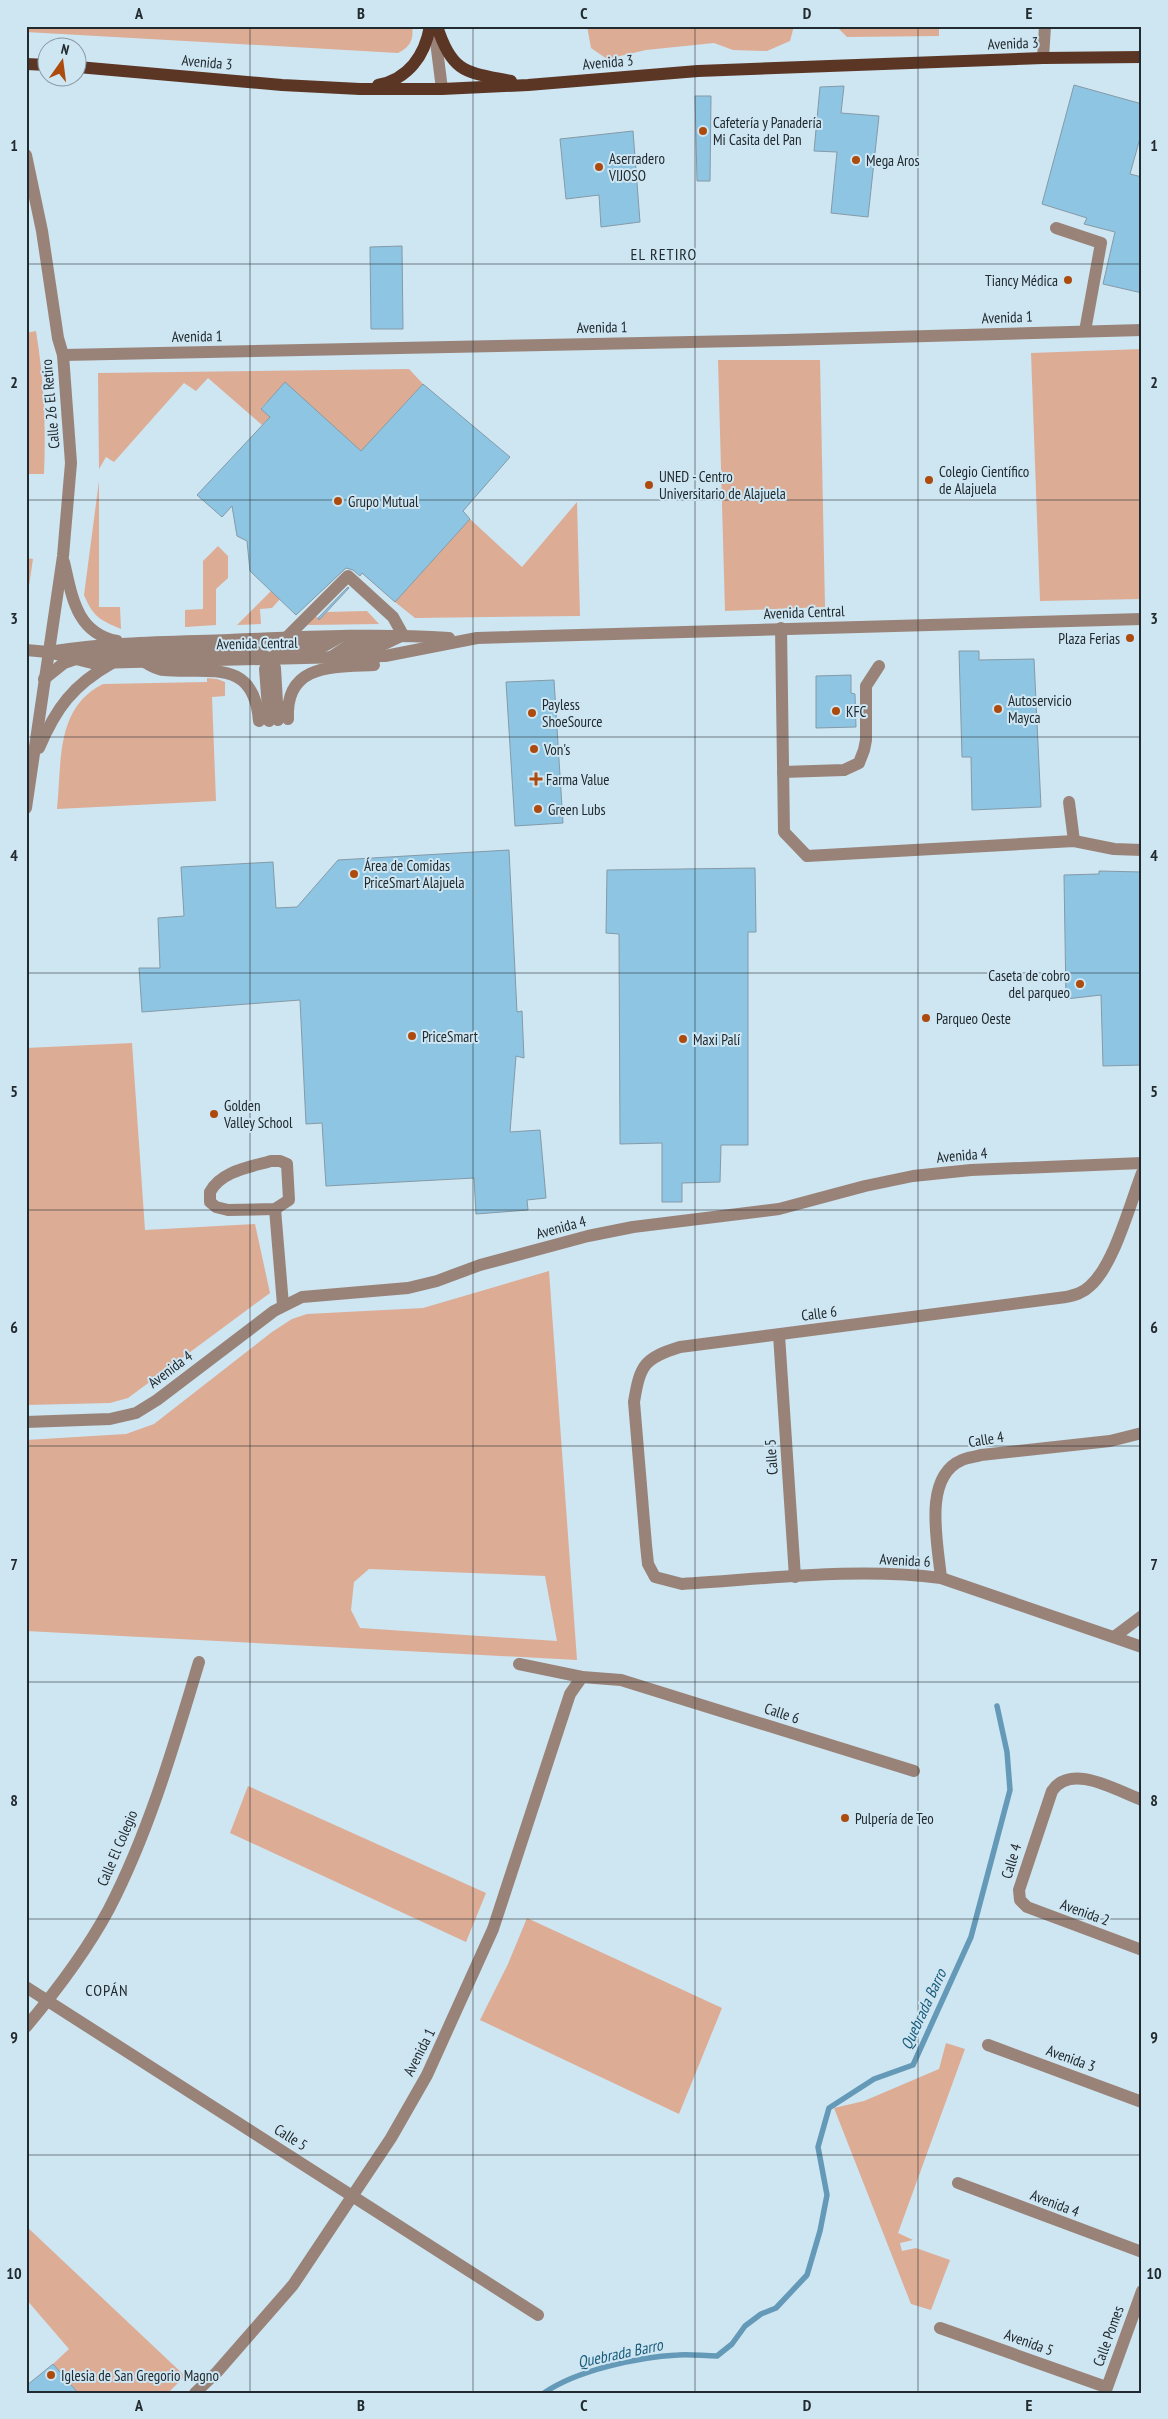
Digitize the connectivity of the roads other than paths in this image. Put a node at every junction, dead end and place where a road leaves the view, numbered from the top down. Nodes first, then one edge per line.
1 (430, 26) edge
2 (435, 26) edge
3 (1044, 26) edge
4 (1142, 57) edge
5 (1043, 58) junction
6 (88, 68) edge
7 (528, 85) junction
8 (360, 89) junction
9 (442, 89) junction
10 (26, 155) edge
11 (1056, 228) dead end
12 (1142, 330) edge
13 (1085, 331) junction
14 (63, 355) junction
15 (63, 556) junction
16 (1142, 619) edge
17 (781, 628) junction
18 (403, 635) junction
19 (342, 636) junction
20 (288, 638) junction
21 (467, 639) junction
22 (142, 643) junction
23 (427, 648) junction
24 (26, 650) edge
25 (48, 652) junction
26 (331, 657) junction
27 (74, 658) junction
28 (270, 659) junction
29 (114, 662) junction
30 (144, 662) junction
31 (879, 666) dead end
32 (44, 679) junction
33 (274, 720) junction
34 (32, 764) junction
35 (783, 772) junction
36 (1070, 802) dead end
37 (26, 808) edge
38 (1074, 841) junction
39 (1142, 850) edge
40 (1142, 1163) edge
41 (1142, 1173) edge
42 (275, 1209) junction
43 (283, 1306) junction
44 (779, 1335) junction
45 (26, 1422) edge
46 (1142, 1433) edge
47 (655, 1577) joint
48 (795, 1577) junction
49 (941, 1578) junction
50 (1142, 1616) edge
51 (1114, 1638) junction
52 (1142, 1647) edge
53 (199, 1662) dead end
54 (519, 1664) dead end
55 (582, 1677) junction
56 (914, 1771) dead end
57 (1142, 1800) edge
58 (1020, 1900) joint
59 (1142, 1950) edge
60 (26, 1987) edge
61 (48, 2001) junction
62 (26, 2027) edge
63 (988, 2045) dead end
64 (1142, 2102) edge
65 (958, 2183) dead end
66 (353, 2195) junction
67 (1142, 2252) edge
68 (1142, 2291) edge
69 (538, 2315) dead end
70 (940, 2328) dead end
71 (1105, 2390) edge
72 (195, 2393) edge

1 - 8 main road
2 - 7 main road
2 - 9 street
3 - 5 street
4 - 5 main road, Avenida 3
5 - 7 main road, Avenida 3
6 - 8 main road, Avenida 3
7 - 9 main road, Avenida 3
8 - 9 main road, Avenida 3
10 - 14 street, Calle 26 El Retiro
11 - 13 street
12 - 13 street, Avenida 1
13 - 14 street, Avenida 1
14 - 15 street, Calle 26 El Retiro
15 - 22 street
15 - 25 street, Calle 26 El Retiro
16 - 17 street, Avenida Central
17 - 21 street, Avenida Central
17 - 35 street
18 - 19 street, Avenida Central
18 - 20 street
18 - 21 street, Avenida Central
18 - 26 street
19 - 20 street, Avenida Central
19 - 28 street
20 - 22 street, Avenida Central
21 - 23 street, Avenida Central
22 - 25 street, Avenida Central
23 - 26 street, Avenida Central
23 - 33 street
24 - 25 street, Avenida Central
25 - 27 street, Avenida Central
25 - 32 street, Calle 26 El Retiro
26 - 28 street, Avenida Central
27 - 28 street
27 - 29 street, Avenida Central
27 - 32 street
28 - 30 street, Avenida Central
28 - 33 street
29 - 30 street, Avenida Central
29 - 34 street
30 - 33 street
31 - 35 street
32 - 34 street, Calle 26 El Retiro
34 - 37 street, Calle 26 El Retiro
35 - 38 street
36 - 38 street
38 - 39 street
40 - 43 street, Avenida 4
41 - 44 street, Calle 6
42 - 42 street
42 - 43 street
43 - 45 street, Avenida 4
44 - 47 street, Calle 6
44 - 48 street, Calle 5
46 - 49 street, Calle 4
47 - 48 street, Avenida 6
48 - 49 street, Avenida 6
49 - 51 street, Avenida 6
50 - 51 street
51 - 52 street, Avenida 6
53 - 61 street, Calle El Colegio
54 - 55 street, Calle 6
55 - 56 street, Calle 6
55 - 66 street, Avenida 1
57 - 58 street, Calle 4
58 - 59 street, Avenida 2
60 - 61 street, Calle 5
61 - 62 street, Calle El Colegio
61 - 66 street, Calle 5
63 - 64 street, Avenida 3
65 - 67 street, Avenida 4
66 - 69 street, Calle 5
66 - 72 street, Avenida 1
68 - 71 street, Calle Pomes
70 - 71 street, Avenida 5

